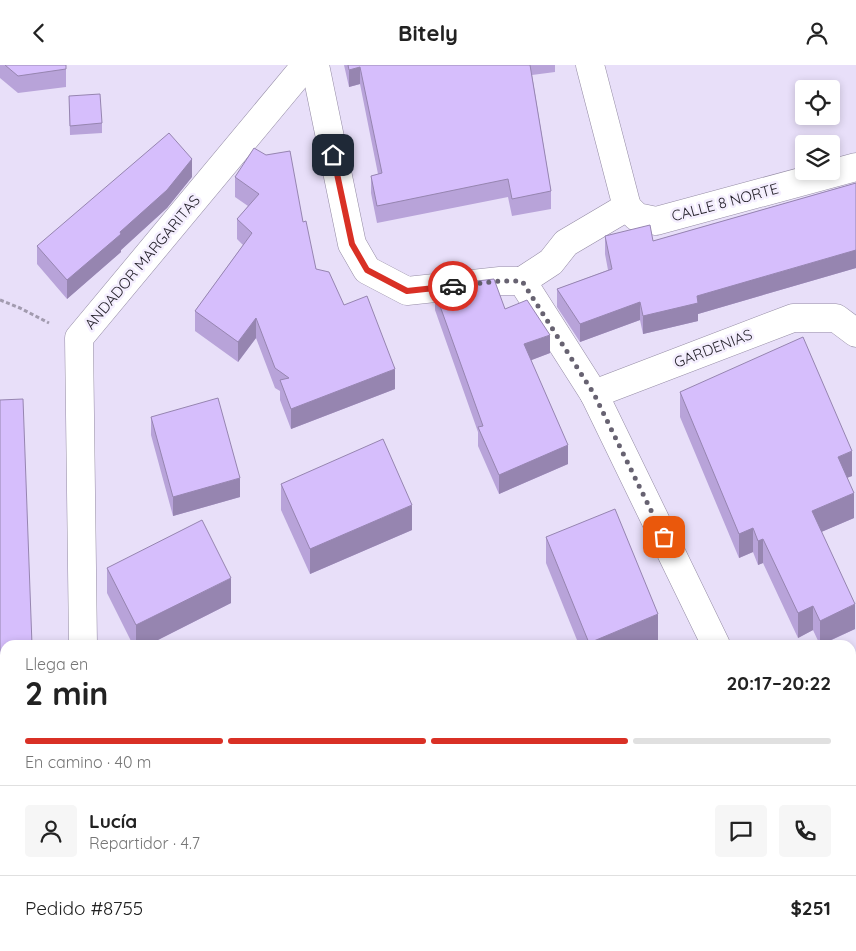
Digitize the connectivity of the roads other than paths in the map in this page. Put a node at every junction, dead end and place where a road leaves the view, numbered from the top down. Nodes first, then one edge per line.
1 (306, 65) edge
2 (315, 65) edge
3 (590, 65) edge
4 (856, 167) edge
5 (627, 207) junction
6 (522, 281) junction
7 (846, 325) edge
8 (594, 394) junction
9 (83, 640) edge
10 (714, 640) edge

1 - 9 street, ANDADOR MARGARITAS
2 - 6 street
3 - 5 street
4 - 5 street, CALLE 8 NORTE
5 - 6 street
6 - 8 street
7 - 8 street, GARDENIAS
8 - 10 street

